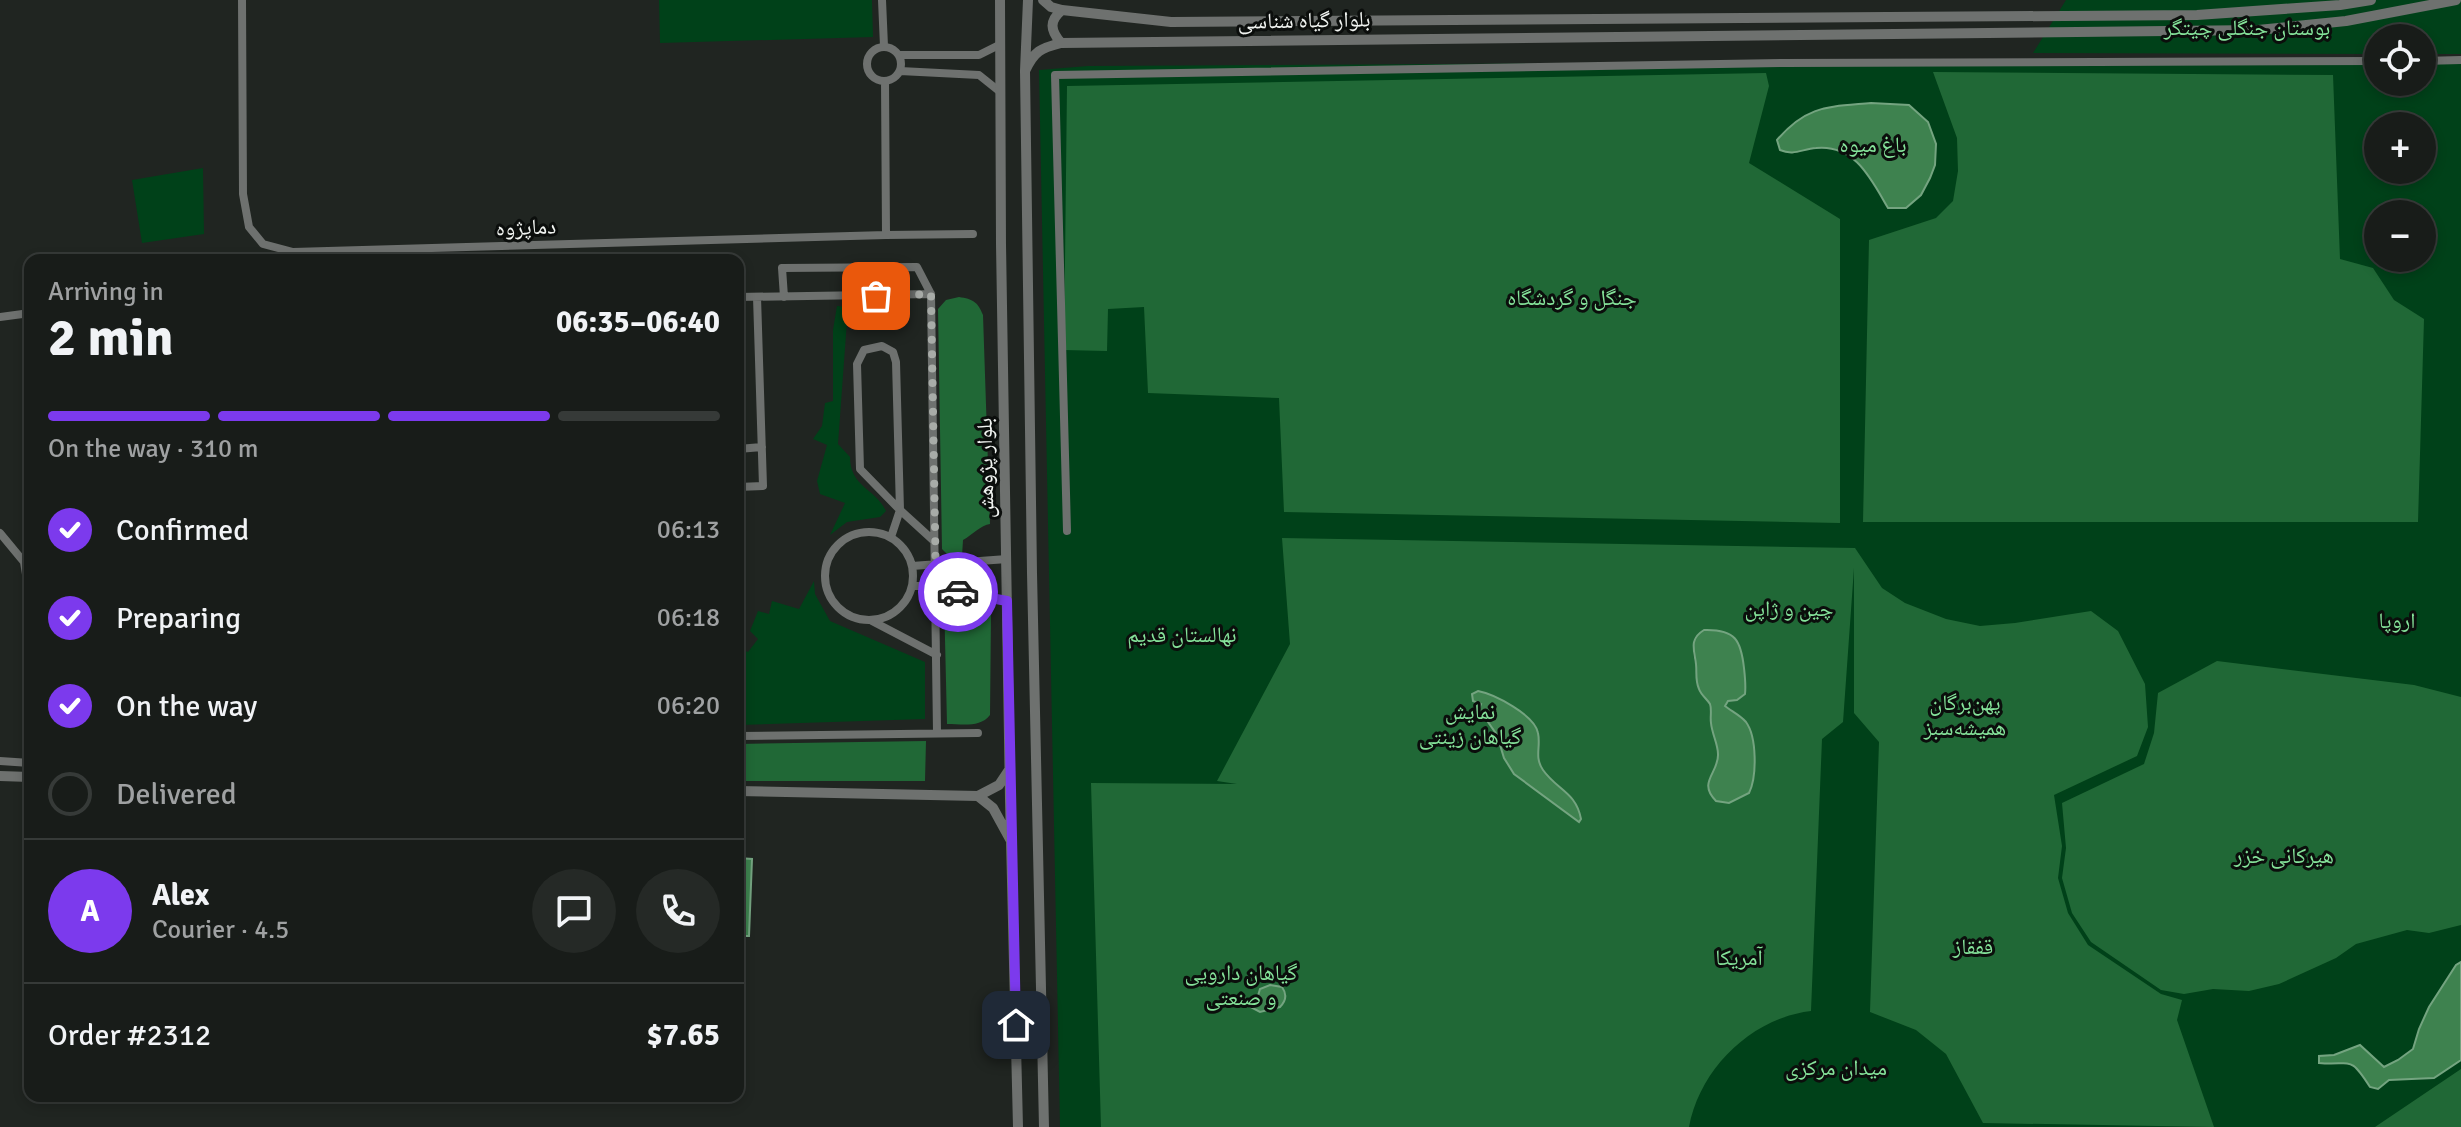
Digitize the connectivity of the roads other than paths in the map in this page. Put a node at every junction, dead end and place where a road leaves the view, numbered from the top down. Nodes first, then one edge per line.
1 (242, 0) edge
2 (882, 0) edge
3 (1000, 0) edge
4 (1028, 0) edge
5 (1043, 0) edge
6 (2371, 0) edge
7 (2456, 0) edge
8 (1062, 10) junction
9 (1061, 43) junction
10 (999, 45) junction
11 (884, 46) junction
12 (899, 55) junction
13 (2461, 60) edge
14 (2364, 61) edge
15 (2436, 61) edge
16 (900, 71) junction
17 (1025, 71) junction
18 (885, 81) junction
19 (999, 91) junction
20 (973, 234) dead end
21 (886, 235) junction
22 (931, 294) junction
23 (744, 297) edge
24 (757, 297) junction
25 (784, 297) junction
26 (24, 314) edge
27 (0, 317) edge
28 (762, 447) junction
29 (744, 448) edge
30 (744, 487) edge
31 (900, 510) junction
32 (1067, 531) dead end
33 (0, 533) edge
34 (891, 537) junction
35 (934, 541) junction
36 (24, 559) edge
37 (1007, 559) junction
38 (935, 564) junction
39 (912, 566) junction
40 (913, 586) junction
41 (936, 586) junction
42 (1007, 601) junction
43 (872, 620) junction
44 (937, 655) junction
45 (937, 732) junction
46 (978, 733) dead end
47 (744, 736) edge
48 (0, 761) edge
49 (24, 763) edge
50 (1010, 769) junction
51 (0, 776) edge
52 (24, 777) edge
53 (744, 791) edge
54 (978, 796) junction
55 (1011, 842) junction
56 (1018, 1127) edge
57 (1044, 1127) edge

1 - 21 street, دماپژوه
2 - 11 street
3 - 10 street, بلوار پژوهش
4 - 17 street, بلوار پژوهش
5 - 8 street
6 - 8 street, بلوار گیاه شناسی
7 - 9 street, بلوار گیاه شناسی
8 - 9 street
9 - 17 street
10 - 12 street
10 - 19 street, بلوار پژوهش
11 - 12 street
11 - 18 street
12 - 16 street
13 - 15 street
14 - 32 street
16 - 18 street
16 - 19 street
17 - 57 street, بلوار پژوهش
18 - 21 street
19 - 37 street, بلوار پژوهش
20 - 21 street, دماپژوه
22 - 25 street
22 - 25 street
22 - 35 street
23 - 24 street
24 - 25 street
24 - 28 street
26 - 27 street
28 - 29 street
28 - 30 street
31 - 31 street
31 - 34 street
31 - 35 street
33 - 36 street
34 - 39 street
34 - 43 street
35 - 38 street
37 - 38 street
37 - 42 street, بلوار پژوهش
38 - 39 street
38 - 41 street
39 - 40 street
40 - 41 street
40 - 43 street
41 - 42 street
41 - 44 street
42 - 50 street, بلوار پژوهش
43 - 44 street
44 - 45 street
45 - 46 street
45 - 47 street
48 - 49 street
50 - 54 street
50 - 55 street, بلوار پژوهش
51 - 52 street
53 - 54 street
54 - 55 street
55 - 56 street, بلوار پژوهش

